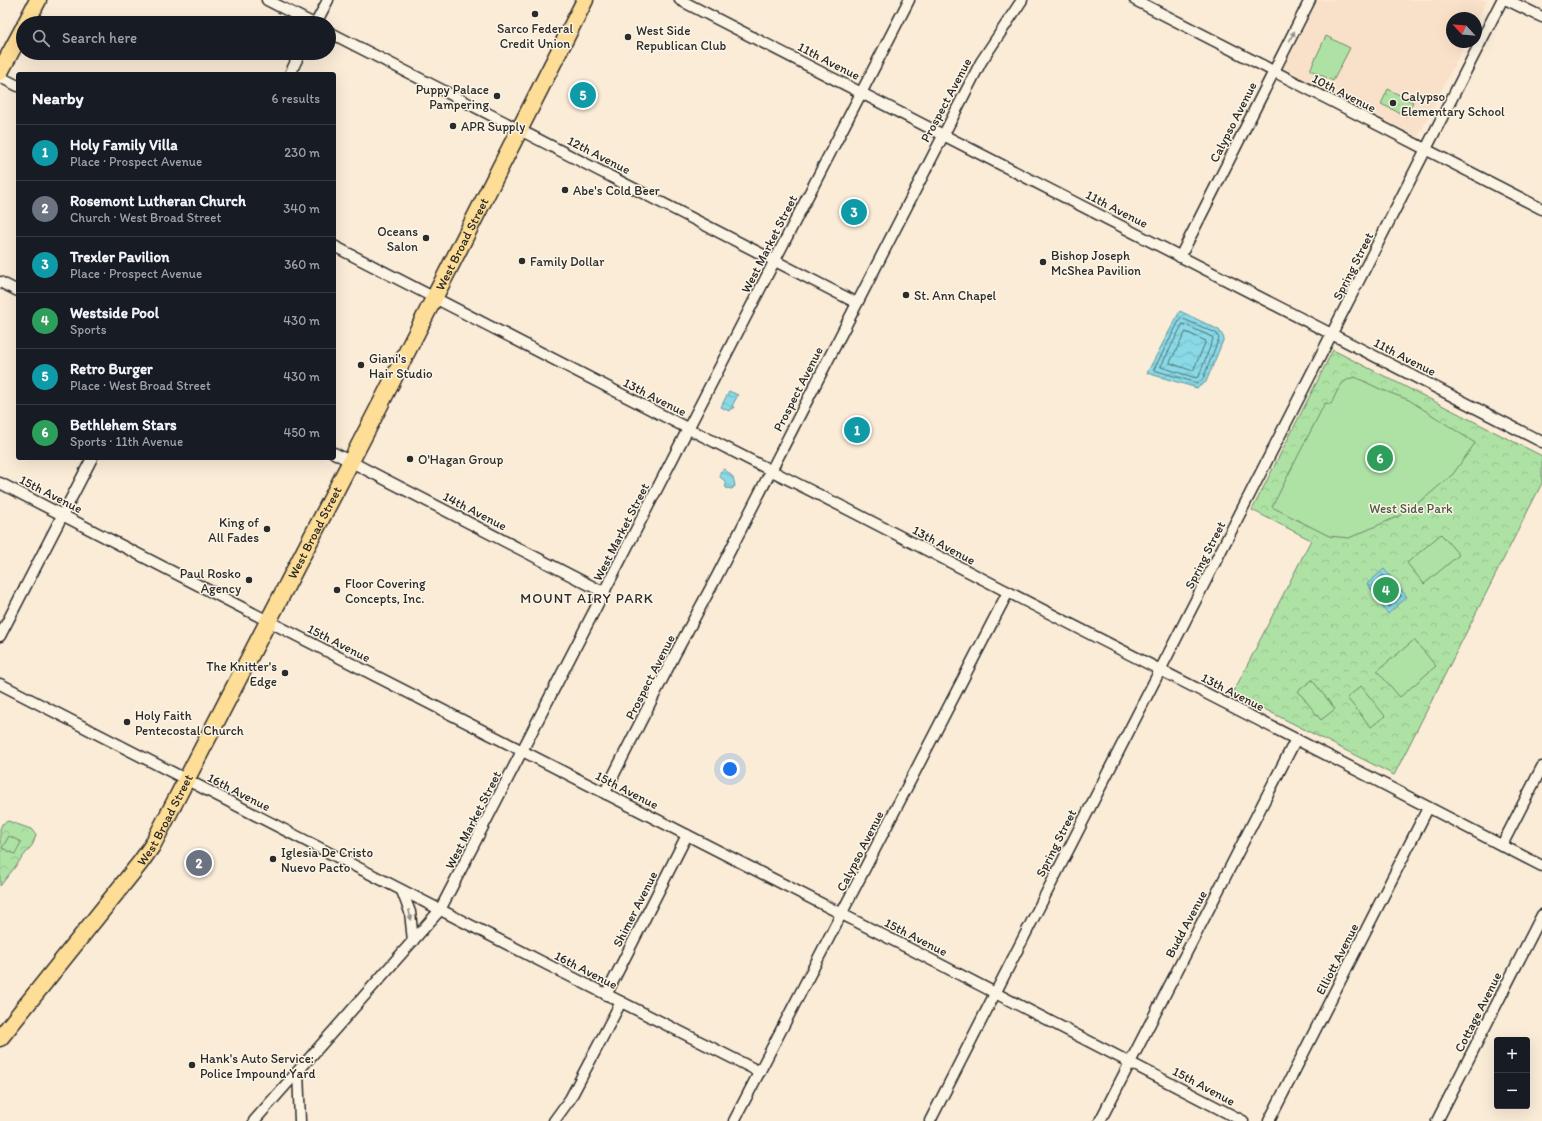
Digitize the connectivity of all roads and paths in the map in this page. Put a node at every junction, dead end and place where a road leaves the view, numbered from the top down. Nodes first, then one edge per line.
1 (38, 0) edge
2 (267, 0) edge
3 (328, 0) edge
4 (585, 0) edge
5 (680, 0) edge
6 (909, 0) edge
7 (1022, 0) edge
8 (1135, 0) edge
9 (1310, 0) edge
10 (1502, 0) edge
11 (1507, 0) edge
12 (30, 16) edge
13 (298, 16) edge
14 (320, 16) edge
15 (1542, 17) edge
16 (336, 36) edge
17 (16, 41) edge
18 (297, 60) edge
19 (1274, 71) junction
20 (0, 72) edge
21 (291, 72) edge
22 (0, 77) edge
23 (16, 85) edge
24 (861, 92) junction
25 (520, 130) junction
26 (942, 135) junction
27 (1427, 149) junction
28 (1542, 209) edge
29 (336, 247) edge
30 (1180, 257) junction
31 (775, 261) junction
32 (0, 282) edge
33 (16, 290) edge
34 (434, 297) junction
35 (857, 303) junction
36 (1333, 334) junction
37 (689, 429) junction
38 (1542, 442) edge
39 (336, 454) edge
40 (91, 460) edge
41 (350, 462) junction
42 (771, 471) junction
43 (0, 483) edge
44 (62, 514) junction
45 (1008, 592) junction
46 (605, 593) junction
47 (268, 621) junction
48 (0, 636) edge
49 (1160, 669) junction
50 (0, 684) edge
51 (1296, 740) junction
52 (523, 751) junction
53 (1542, 767) edge
54 (186, 780) junction
55 (606, 794) junction
56 (1428, 808) junction
57 (687, 835) junction
58 (1502, 846) junction
59 (1542, 866) edge
60 (402, 891) junction
61 (440, 910) junction
62 (842, 914) junction
63 (1542, 915) edge
64 (413, 941) junction
65 (994, 992) junction
66 (606, 994) junction
67 (621, 1002) junction
68 (0, 1038) edge
69 (1129, 1062) junction
70 (298, 1072) junction
71 (760, 1072) junction
72 (254, 1121) edge
73 (300, 1121) edge
74 (554, 1121) edge
75 (734, 1121) edge
76 (930, 1121) edge
77 (1100, 1121) edge
78 (1243, 1121) edge
79 (1269, 1121) edge
80 (1437, 1121) edge

1 - 12 main road
2 - 13 street
3 - 14 street
4 - 25 main road, West Broad Street
5 - 24 street, 11th Avenue
6 - 24 street, West Market Street
7 - 26 street, Prospect Avenue
8 - 19 street, 10th Avenue
19 -> 9 street, Calypso Avenue
10 - 27 street, Spring Street
11 - 15 street
16 - 25 street, 12th Avenue
17 - 20 main road
18 - 21 street
19 - 27 street, 10th Avenue
19 - 30 street, Calypso Avenue
22 - 23 street
24 - 26 street, 11th Avenue
24 - 31 street, West Market Street
25 - 31 street, 12th Avenue
25 - 34 main road, West Broad Street
26 - 30 street, 11th Avenue
26 - 35 street, Prospect Avenue
27 - 28 street, 10th Avenue
27 - 36 street, Spring Street
29 - 34 street, 13th Avenue
30 - 36 street, 11th Avenue
31 - 35 street, 12th Avenue
31 - 37 street, West Market Street
32 - 33 street
34 - 37 street, 13th Avenue
34 - 41 main road, West Broad Street
35 - 42 street, Prospect Avenue
36 - 38 street, 11th Avenue
36 - 49 street, Spring Street
37 - 42 street, 13th Avenue
37 - 46 street, West Market Street
39 - 41 street, 14th Avenue
40 - 44 street
41 - 46 street, 14th Avenue
41 - 47 main road, West Broad Street
42 - 45 street, 13th Avenue
42 - 55 street, Prospect Avenue
43 - 44 street, 15th Avenue
44 - 47 street, 15th Avenue
44 - 48 street
45 - 49 street, 13th Avenue
45 - 62 street, Calypso Avenue
46 - 52 street, West Market Street
47 - 52 street, 15th Avenue
47 - 54 main road, West Broad Street
49 - 51 street, 13th Avenue
49 - 65 street, Spring Street
50 - 54 street, 16th Avenue
51 - 56 street, 13th Avenue
51 - 69 street, Budd Avenue
52 - 55 street, 15th Avenue
52 - 61 street, West Market Street
53 - 58 street
54 - 60 street, 16th Avenue
54 - 68 main road, West Broad Street
55 - 57 street, 15th Avenue
56 - 58 street, 13th Avenue
56 - 79 street, Elliott Avenue
57 - 62 street, 15th Avenue
57 - 66 street, Shimer Avenue
58 - 59 street, 13th Avenue
60 - 61 street, 16th Avenue
60 -> 64 street
61 - 64 street, West Market Street
61 - 66 street, 16th Avenue
62 - 65 street, 15th Avenue
62 - 71 street, Calypso Avenue
63 - 80 street, Cottage Avenue
64 - 70 street, West Market Street
65 - 69 street, 15th Avenue
65 - 76 street, Spring Street
66 - 67 street, 16th Avenue
67 - 71 street, 16th Avenue
67 - 74 street
69 - 77 street, Budd Avenue
69 - 78 street, 15th Avenue
70 - 72 street, West Market Street
70 - 73 street
71 - 75 street, Calypso Avenue

